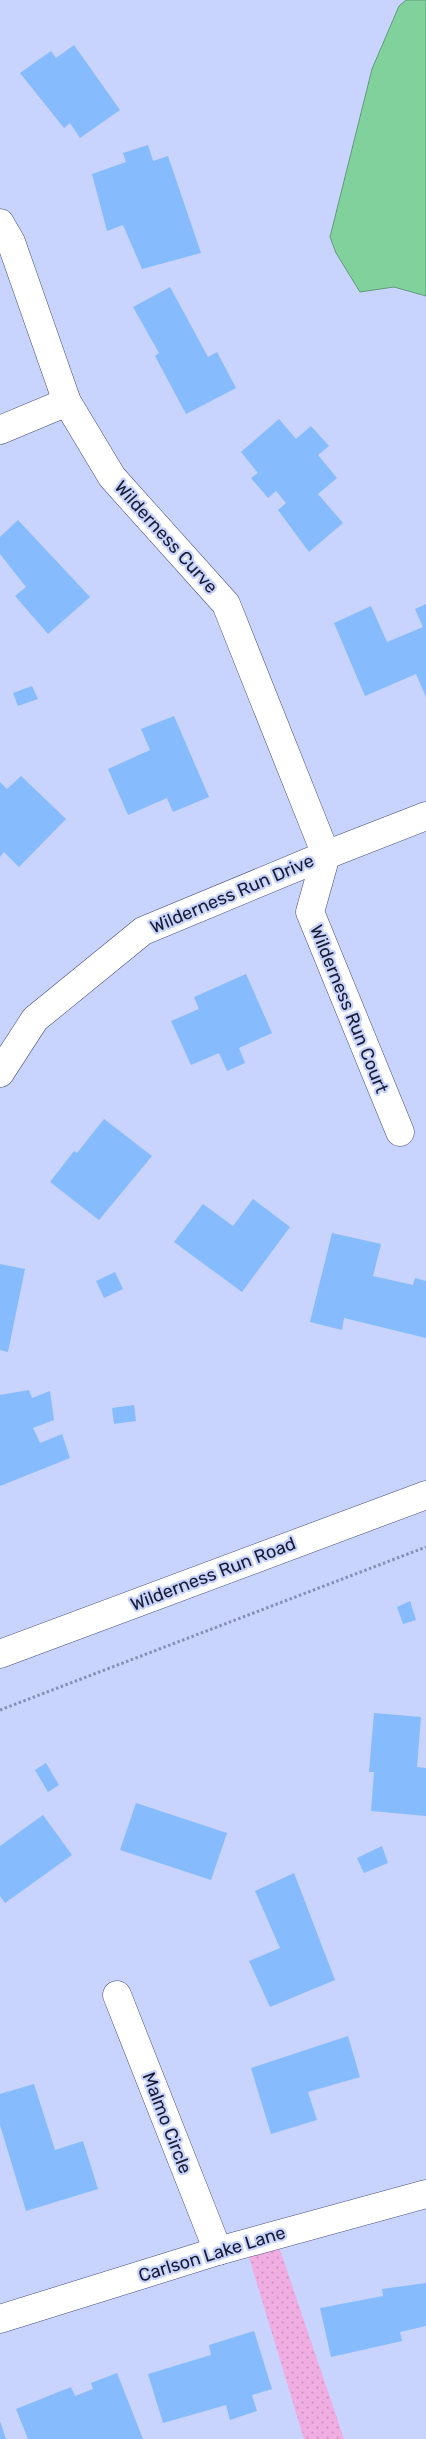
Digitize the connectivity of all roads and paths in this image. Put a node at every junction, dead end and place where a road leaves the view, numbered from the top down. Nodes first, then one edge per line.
1 (0, 223) edge
2 (66, 402) junction
3 (0, 430) edge
4 (426, 816) edge
5 (326, 855) junction
6 (0, 1073) edge
7 (400, 1132) dead end
8 (426, 1495) edge
9 (426, 1547) edge
10 (0, 1654) edge
11 (0, 1710) edge
12 (116, 1995) dead end
13 (426, 2194) edge
14 (218, 2251) junction
15 (0, 2319) edge

1 - 2 street, Wilderness Curve
2 - 3 street
2 - 5 street, Wilderness Curve
4 - 5 street, Wilderness Run Drive
5 - 6 street, Wilderness Run Drive
5 - 7 street, Wilderness Run Court
8 - 10 street, Wilderness Run Road
9 - 11 path
12 - 14 street, Malmo Circle
13 - 14 street, Carlson Lake Lane
14 - 15 street, Carlson Lake Lane

